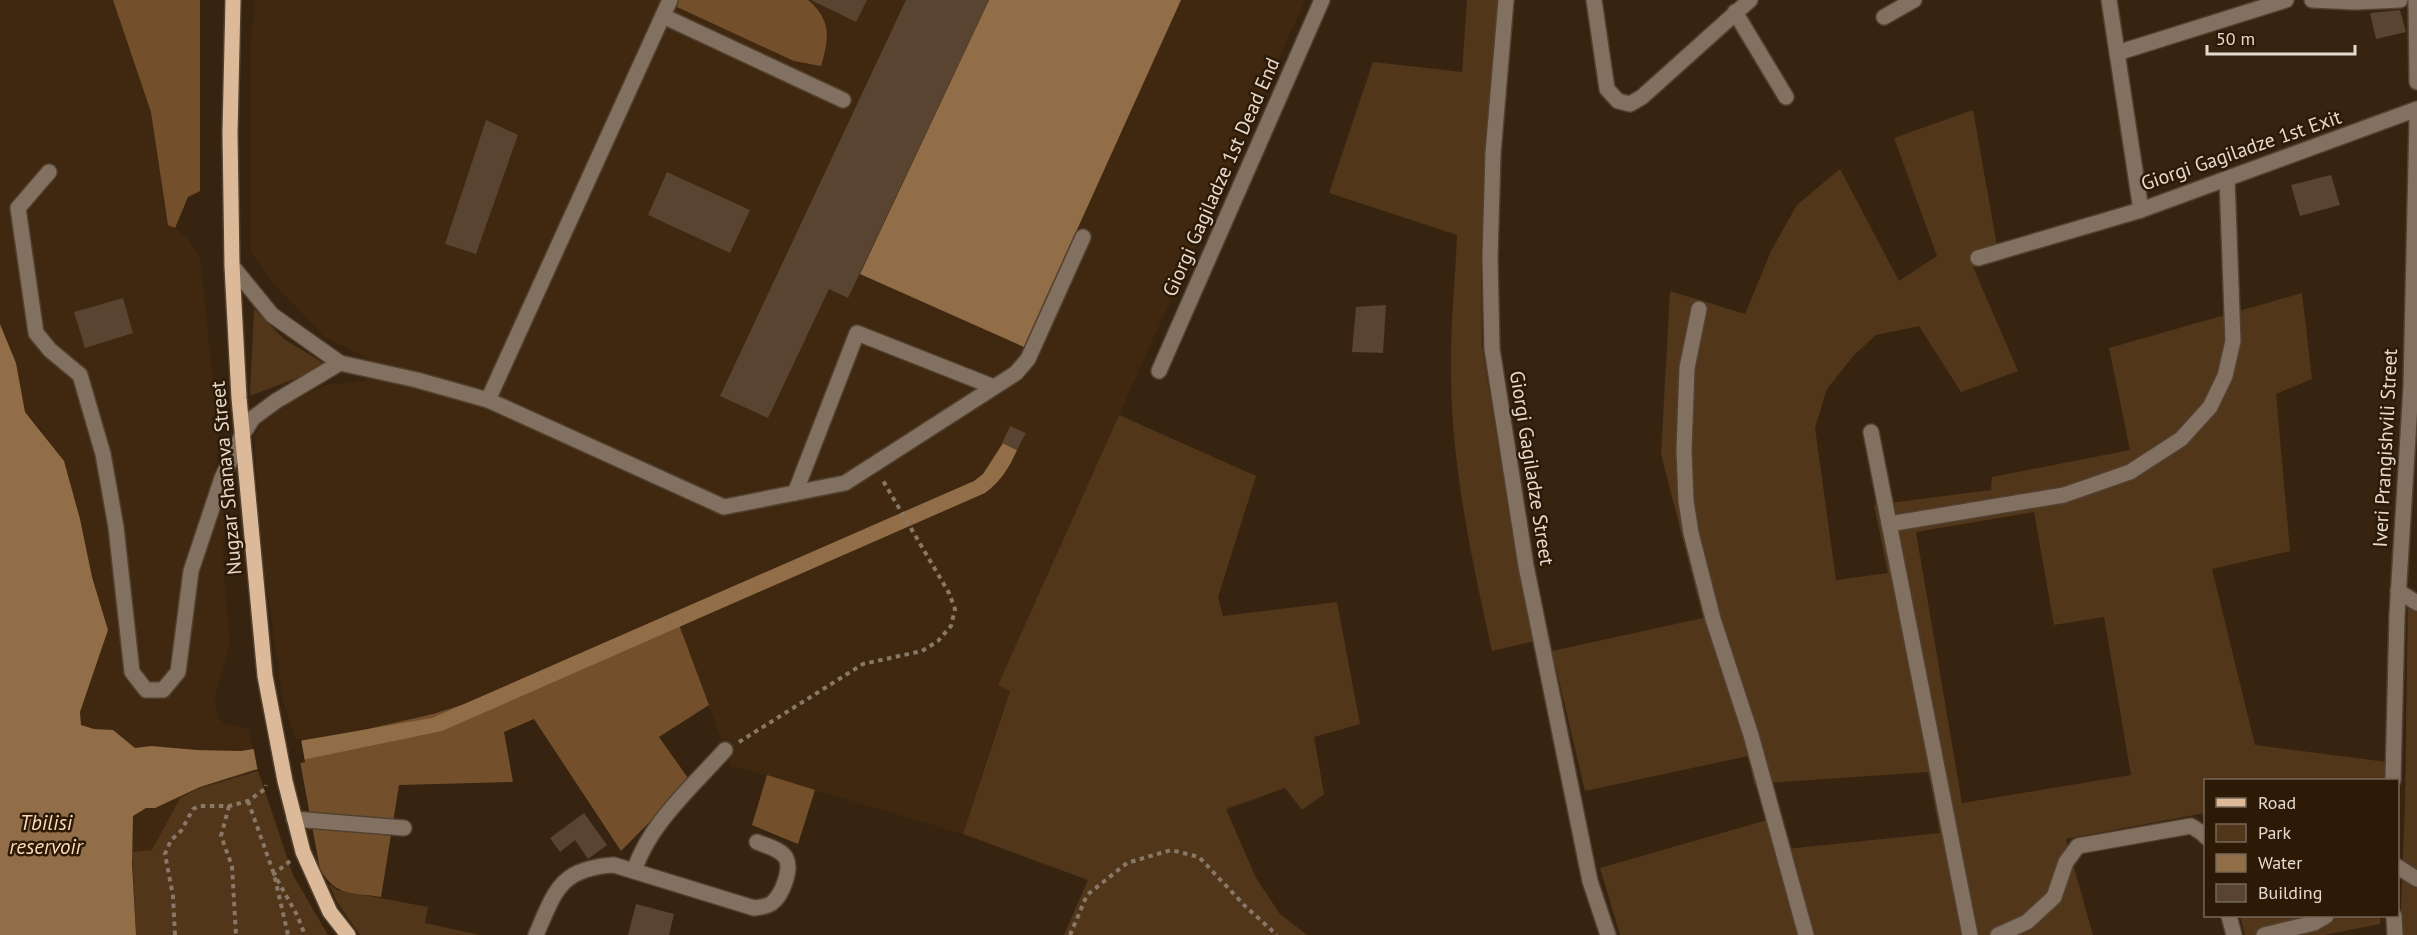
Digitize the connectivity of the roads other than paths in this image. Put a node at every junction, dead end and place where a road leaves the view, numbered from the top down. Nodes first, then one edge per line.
1 (233, 0) edge
2 (670, 0) edge
3 (1322, 0) edge
4 (1506, 0) edge
5 (1594, 0) edge
6 (1750, 0) edge
7 (1914, 0) edge
8 (2109, 0) edge
9 (2286, 0) edge
10 (2312, 0) edge
11 (2400, 0) edge
12 (2416, 0) edge
13 (1735, 12) junction
14 (663, 16) junction
15 (1884, 16) dead end
16 (2117, 53) junction
17 (2417, 82) edge
18 (1786, 96) dead end
19 (843, 100) dead end
20 (2417, 109) edge
21 (2417, 118) edge
22 (49, 172) dead end
23 (2227, 179) junction
24 (2140, 210) junction
25 (1083, 237) dead end
26 (1978, 258) dead end
27 (232, 266) junction
28 (1699, 309) dead end
29 (340, 363) junction
30 (1159, 371) dead end
31 (2414, 386) edge
32 (994, 387) junction
33 (488, 400) junction
34 (1871, 432) dead end
35 (242, 435) junction
36 (795, 493) junction
37 (2410, 509) edge
38 (1889, 524) junction
39 (2398, 591) junction
40 (2417, 603) edge
41 (725, 750) road end
42 (2393, 779) edge
43 (294, 819) junction
44 (404, 828) dead end
45 (2204, 835) edge
46 (757, 843) dead end
47 (2399, 868) edge
48 (634, 871) junction
49 (2417, 879) edge
50 (2230, 917) edge
51 (2323, 917) edge
52 (2394, 917) edge
53 (348, 935) edge
54 (536, 935) edge
55 (1608, 935) edge
56 (1806, 935) edge
57 (1970, 935) edge
58 (1998, 935) edge
59 (2234, 935) edge
60 (2264, 935) edge
61 (2396, 935) edge

1 - 27 main road, Nugzar Shanava Street
2 - 14 street
3 - 30 street, Giorgi Gagiladze 1st Dead End
4 - 55 street, Giorgi Gagiladze Street
5 - 13 street
6 - 13 street
7 - 15 street
8 - 16 street, Giorgi Gagiladze 1st Exit
9 - 16 street
10 - 11 street
12 - 17 street
13 - 18 street
14 - 19 street
14 - 33 street
16 - 24 street, Giorgi Gagiladze 1st Exit
20 - 23 street, Giorgi Gagiladze 1st Exit
21 - 31 street, Iveri Prangishvili Street
22 - 35 street
23 - 24 street, Giorgi Gagiladze 1st Exit
23 - 38 street
24 - 26 street
25 - 32 street
27 - 29 street
27 - 35 main road, Nugzar Shanava Street
28 - 56 street
29 - 33 street
29 - 35 street
31 - 37 street, Iveri Prangishvili Street
32 - 36 street
32 - 36 street
33 - 36 street
34 - 38 street
35 - 43 main road, Nugzar Shanava Street
37 - 39 street, Iveri Prangishvili Street
38 - 57 street
39 - 40 street
39 - 42 street, Iveri Prangishvili Street
41 - 48 street
43 - 44 street
43 - 53 main road, Nugzar Shanava Street
45 - 58 street
46 - 48 street
47 - 49 street
48 - 54 street
50 - 59 street
51 - 60 street
52 - 61 street

